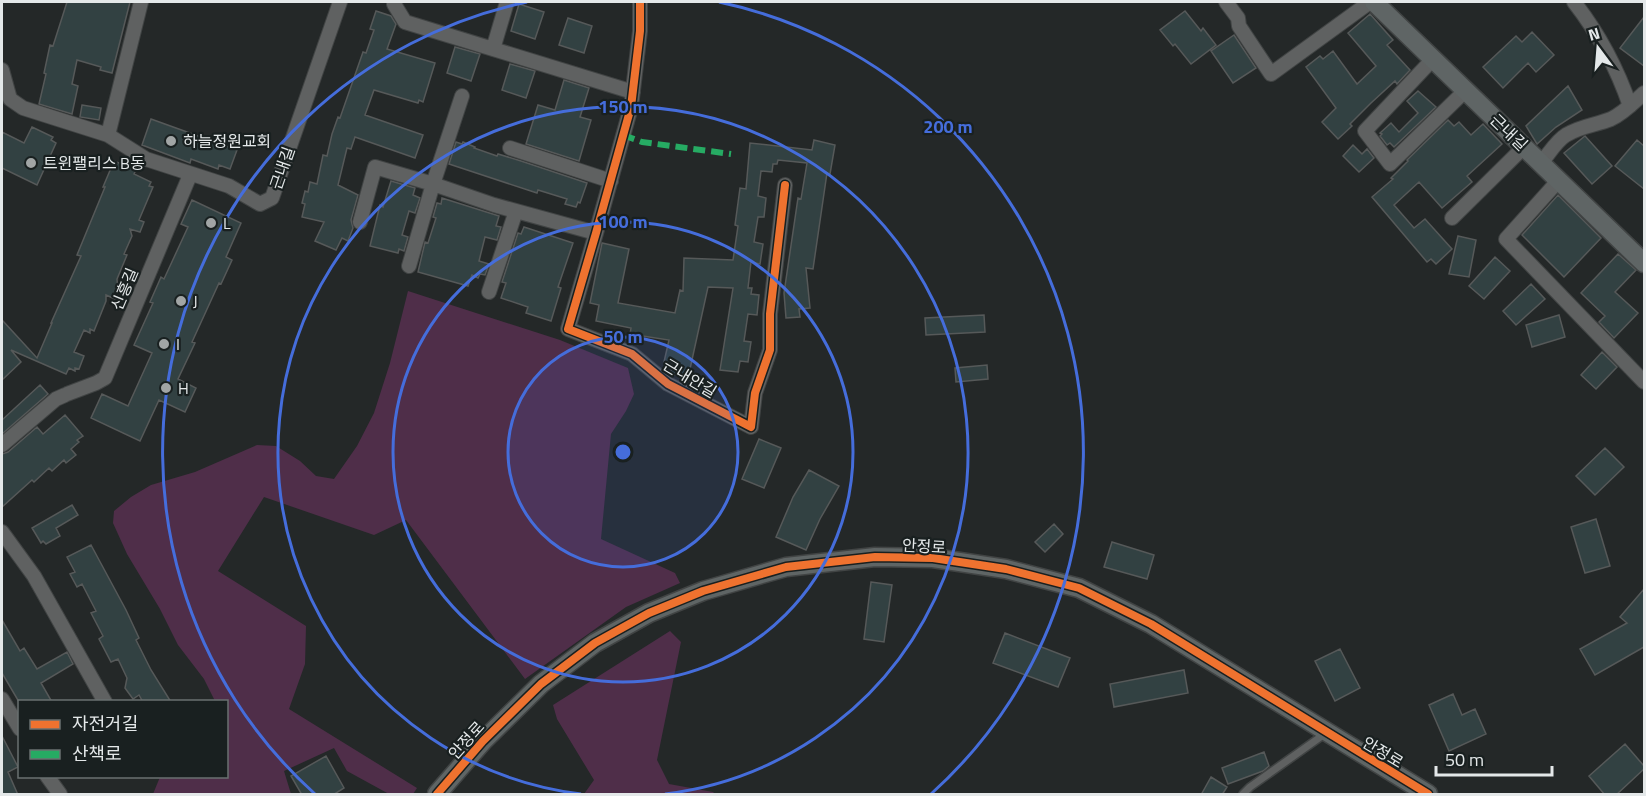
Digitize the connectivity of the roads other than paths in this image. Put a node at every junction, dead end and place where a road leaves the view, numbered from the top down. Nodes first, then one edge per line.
1 (141, 2) edge
2 (340, 2) edge
3 (395, 2) edge
4 (507, 2) edge
5 (640, 2) edge
6 (1226, 2) edge
7 (1372, 2) edge
8 (1574, 2) edge
9 (493, 49) junction
10 (1433, 59) junction
11 (2, 70) edge
12 (4, 90) edge
13 (1466, 90) junction
14 (633, 92) junction
15 (1644, 93) edge
16 (462, 96) dead end
17 (1630, 106) junction
18 (108, 135) junction
19 (1524, 147) junction
20 (510, 148) dead end
21 (1541, 163) junction
22 (190, 175) junction
23 (1558, 180) junction
24 (611, 181) junction
25 (433, 184) junction
26 (785, 184) dead end
27 (516, 211) junction
28 (1452, 218) dead end
29 (360, 222) dead end
30 (596, 233) junction
31 (1644, 263) edge
32 (409, 266) dead end
33 (489, 292) dead end
34 (1644, 382) edge
35 (2, 445) edge
36 (2, 532) edge
37 (2, 699) edge
38 (104, 700) edge
39 (18, 726) edge
40 (1326, 733) junction
41 (48, 778) edge
42 (60, 795) edge
43 (437, 795) edge
44 (1243, 795) edge
45 (1428, 795) edge

1 - 18 street
2 - 22 street, 근내길
3 - 9 street
4 - 9 street
5 - 14 street, 근내안길
6 - 7 street
7 - 10 street, 근내길
8 - 17 street
9 - 14 street
10 - 13 street, 근내길
10 - 13 street
11 - 12 street, 근내길
12 - 18 street, 근내길
13 - 19 street, 근내길
14 - 24 street, 근내안길
15 - 17 street
16 - 25 street
17 - 21 street
18 - 22 street, 근내길
19 - 21 street, 근내길
19 - 28 street
20 - 24 street
21 - 23 street, 근내길
22 - 35 street, 신흥길
23 - 31 street, 근내길
23 - 34 street
24 - 30 street, 근내안길
25 - 27 street
25 - 29 street
25 - 32 street
26 - 30 street, 근내안길
27 - 30 street
27 - 33 street
36 - 38 street
37 - 39 street
40 - 43 street, 안정로
40 - 44 lane
40 - 45 street, 안정로
41 - 42 street

